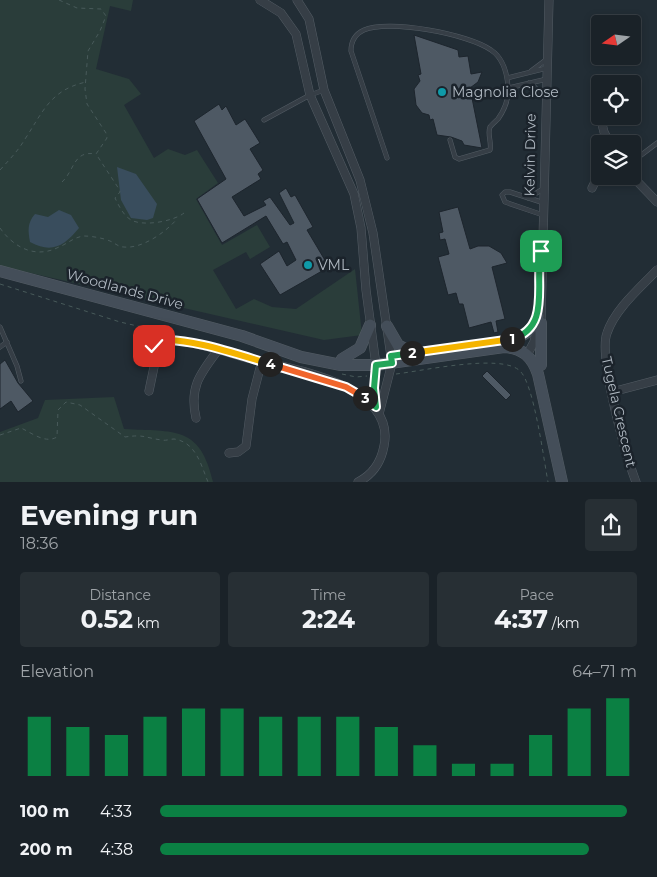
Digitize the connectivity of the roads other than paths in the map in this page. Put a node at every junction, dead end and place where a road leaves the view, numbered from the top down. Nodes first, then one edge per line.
1 (260, 0) edge
2 (297, 0) edge
3 (548, 0) edge
4 (547, 60) junction
5 (547, 68) junction
6 (529, 72) junction
7 (507, 78) junction
8 (546, 79) junction
9 (528, 83) junction
10 (508, 88) junction
11 (324, 90) junction
12 (310, 95) junction
13 (546, 97) junction
14 (264, 120) dead end
15 (450, 140) dead end
16 (657, 143) edge
17 (641, 155) edge
18 (387, 158) dead end
19 (594, 185) edge
20 (641, 185) edge
21 (544, 188) junction
22 (592, 188) dead end
23 (528, 198) junction
24 (657, 202) edge
25 (544, 203) junction
26 (543, 216) junction
27 (657, 270) edge
28 (0, 271) edge
29 (539, 319) junction
30 (370, 325) junction
31 (388, 326) junction
32 (0, 327) edge
33 (242, 336) junction
34 (510, 340) junction
35 (7, 342) junction
36 (0, 347) edge
37 (218, 350) junction
38 (413, 353) junction
39 (531, 353) junction
40 (342, 359) junction
41 (391, 359) junction
42 (376, 361) junction
43 (269, 363) junction
44 (541, 365) junction
45 (17, 366) junction
46 (13, 369) dead end
47 (657, 380) edge
48 (21, 381) dead end
49 (149, 391) dead end
50 (612, 392) junction
51 (378, 411) junction
52 (196, 418) dead end
53 (229, 453) dead end
54 (561, 480) edge
55 (358, 482) edge
56 (636, 482) edge

1 - 12 street
2 - 11 street
3 - 4 street, Kelvin Drive
4 - 5 street, Kelvin Drive
4 - 6 lane
5 - 6 lane
5 - 8 street, Kelvin Drive
6 - 7 lane
7 - 10 lane
7 - 18 lane
8 - 9 lane
8 - 13 street, Kelvin Drive
9 - 10 lane
9 - 13 lane
10 - 15 lane
11 - 12 lane
11 - 31 street
12 - 14 lane
12 - 30 street
13 - 21 street, Kelvin Drive
16 - 17 lane
19 - 22 street
20 - 24 street
21 - 23 lane
21 - 25 street, Kelvin Drive
23 - 25 lane
23 - 26 lane
25 - 26 street, Kelvin Drive
26 - 29 street, Kelvin Drive
27 - 50 street, Tugela Crescent
28 - 33 main road, Woodlands Drive
29 - 34 main road
29 - 39 street, Kelvin Drive
29 - 44 main road
30 - 40 main road
30 - 42 street
31 - 38 main road
31 - 41 street
32 - 35 lane
33 - 40 main road, Woodlands Drive
33 - 42 main road, Woodlands Drive
34 - 38 main road, Woodlands Drive
34 - 39 main road
35 - 36 lane
35 - 45 lane
37 - 43 street
37 - 49 street
37 - 52 street
38 - 41 main road, Woodlands Drive
39 - 41 main road, Woodlands Drive
39 - 44 main road
39 - 54 main road
40 - 42 main road, Woodlands Drive
41 - 42 main road, Woodlands Drive
41 - 51 street
42 - 51 street
43 - 51 street
43 - 53 street
44 - 54 main road
45 - 46 lane
45 - 48 lane
47 - 50 street
50 - 56 street, Tugela Crescent
51 - 55 street

